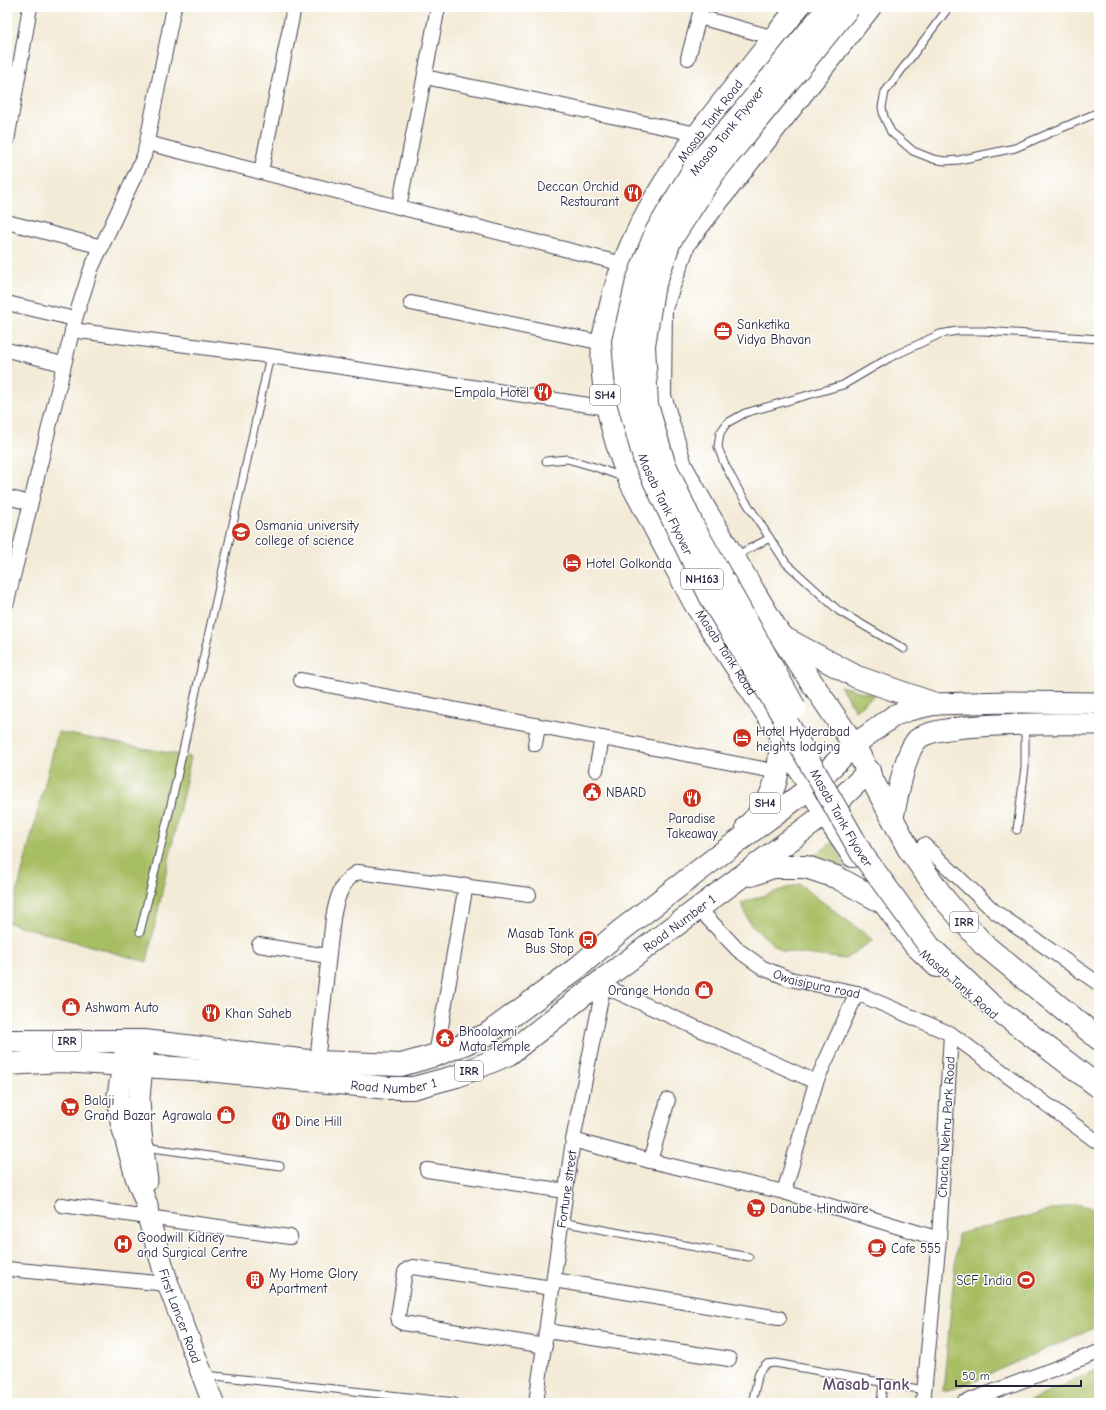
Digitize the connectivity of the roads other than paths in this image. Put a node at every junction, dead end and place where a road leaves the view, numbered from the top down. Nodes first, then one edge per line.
1 (30, 7) edge
2 (174, 7) edge
3 (294, 7) edge
4 (438, 7) edge
5 (798, 7) edge
6 (829, 7) edge
7 (849, 7) edge
8 (870, 7) edge
9 (949, 7) edge
10 (701, 12) edge
11 (775, 38) junction
12 (688, 58) dead end
13 (425, 76) junction
14 (1099, 112) edge
15 (698, 134) junction
16 (7, 141) edge
17 (147, 143) junction
18 (261, 172) junction
19 (399, 207) junction
20 (7, 222) edge
21 (102, 247) junction
22 (624, 264) junction
23 (7, 303) edge
24 (412, 303) dead end
25 (73, 324) junction
26 (1099, 339) edge
27 (603, 343) junction
28 (7, 350) edge
29 (270, 356) junction
30 (63, 364) junction
31 (608, 408) junction
32 (546, 461) dead end
33 (629, 479) junction
34 (7, 497) edge
35 (30, 503) junction
36 (770, 538) junction
37 (734, 557) junction
38 (744, 576) junction
39 (7, 602) edge
40 (695, 604) junction
41 (766, 611) junction
42 (781, 637) junction
43 (720, 643) junction
44 (904, 649) dead end
45 (301, 680) dead end
46 (1099, 703) edge
47 (935, 704) junction
48 (1099, 724) edge
49 (1025, 725) junction
50 (538, 726) junction
51 (780, 734) junction
52 (602, 738) junction
53 (535, 744) dead end
54 (854, 745) junction
55 (596, 770) dead end
56 (869, 771) junction
57 (779, 772) junction
58 (810, 788) junction
59 (825, 814) junction
60 (893, 817) junction
61 (1017, 830) dead end
62 (924, 845) dead end
63 (718, 856) junction
64 (736, 880) junction
65 (466, 886) junction
66 (529, 895) dead end
67 (884, 903) junction
68 (698, 908) junction
69 (140, 932) dead end
70 (259, 946) dead end
71 (328, 956) junction
72 (605, 982) junction
73 (1099, 984) edge
74 (857, 993) junction
75 (951, 1034) junction
76 (1099, 1039) edge
77 (7, 1041) edge
78 (135, 1041) junction
79 (436, 1055) junction
80 (317, 1062) junction
81 (7, 1064) edge
82 (132, 1066) junction
83 (1099, 1069) edge
84 (816, 1082) junction
85 (1099, 1087) edge
86 (1099, 1097) edge
87 (668, 1100) dead end
88 (573, 1140) junction
89 (1099, 1143) edge
90 (143, 1146) junction
91 (650, 1160) junction
92 (280, 1166) dead end
93 (427, 1170) dead end
94 (565, 1191) junction
95 (784, 1192) junction
96 (62, 1204) dead end
97 (148, 1211) junction
98 (561, 1222) junction
99 (290, 1236) dead end
100 (938, 1239) junction
101 (750, 1257) dead end
102 (7, 1269) edge
103 (168, 1284) junction
104 (553, 1284) junction
105 (779, 1318) dead end
106 (547, 1331) junction
107 (545, 1346) junction
108 (1099, 1352) edge
109 (729, 1359) dead end
110 (202, 1375) junction
111 (883, 1382) junction
112 (923, 1397) edge
113 (455, 1402) dead end
114 (214, 1403) edge
115 (536, 1403) edge
116 (752, 1403) edge
117 (880, 1403) edge
118 (963, 1403) edge

1 - 16 street
2 - 17 street
3 - 18 street
4 - 13 street
5 - 11 main road, Masab Tank Road / SH4
6 - 85 main road, Masab Tank Flyover / NH163, bridge
7 - 83 main road, Masab Tank Flyover / NH163, bridge
8 - 37 main road
9 - 14 lane
10 - 11 street
10 - 12 street
11 - 15 main road, Masab Tank Road / SH4
13 - 15 street
13 - 19 street
15 - 22 main road, Masab Tank Road / SH4
17 - 18 street
17 - 21 street
18 - 19 street
19 - 22 street
20 - 21 street
21 - 25 street
22 - 27 main road, Masab Tank Road / SH4
23 - 25 street
24 - 27 street
25 - 29 street
25 - 30 street
26 - 36 lane
27 - 31 main road, Masab Tank Road / SH4
28 - 30 street
29 - 31 street
29 - 69 lane
30 - 35 street
31 - 33 main road, Masab Tank Road / SH4
32 - 33 lane
33 - 40 main road, Masab Tank Road / SH4
34 - 35 street
35 - 39 street
36 - 37 lane
36 - 44 lane
37 - 38 main road
38 - 40 main road
38 - 41 main road
40 - 43 main road, Masab Tank Road / SH4
41 - 42 main road
41 - 43 main road
42 - 47 main road
42 - 54 main road
43 - 51 main road, Masab Tank Road / SH4
45 - 50 street
46 - 47 main road
47 - 54 main road
48 - 49 main road
49 - 60 main road
49 - 61 lane
50 - 52 street
50 - 53 street
51 - 57 main road, SH4
51 - 58 main road, Masab Tank Road / SH4
52 - 55 street
52 - 57 street
54 - 56 main road, IRR
54 - 58 main road, Road Number 1 / IRR
56 - 59 main road, Road Number 1 / IRR
56 - 60 main road, IRR
57 - 63 main road, SH4
58 - 59 main road, Masab Tank Road / SH4
58 - 63 main road, Road Number 1 / IRR
59 - 64 main road, Road Number 1 / IRR
59 - 67 main road, Masab Tank Road / SH4
60 - 76 main road, IRR
62 - 73 street
63 - 79 main road, Road Number 1 / IRR
64 - 67 main road, IRR
64 - 68 main road, Road Number 1 / IRR
65 - 66 street
65 - 71 street
65 - 79 street
67 - 86 main road, Masab Tank Road / IRR
68 - 72 main road, Road Number 1 / IRR
68 - 74 street, Owaisipura road
70 - 71 street
71 - 80 street
72 - 82 main road, Road Number 1 / IRR
72 - 84 street
72 - 88 street, Fortune street
74 - 75 street, Owaisipura road
74 - 84 street
75 - 89 street, Chacha Nehru Park Road
75 - 100 street, Chacha Nehru Park Road
77 - 78 main road, Road Number 1 / IRR
78 - 80 main road, Road Number 1 / IRR
78 - 82 main road, First Lancer Road
79 - 80 main road, Road Number 1 / IRR
81 - 82 main road, Road Number 1 / IRR
82 - 90 main road
82 - 97 main road, First Lancer Road
84 - 95 street
87 - 91 street
88 - 91 street
88 - 94 street, Fortune street
90 - 92 lane
90 - 97 main road
91 - 95 street
93 - 94 street
94 - 98 street, Fortune street
95 - 100 street
96 - 97 street
97 - 99 street
97 - 103 main road, First Lancer Road
98 - 101 lane
98 - 104 street, Fortune street
100 - 112 street, Chacha Nehru Park Road
102 - 103 street
103 - 110 main road, First Lancer Road
104 - 105 street
104 - 106 street, Fortune street
104 - 107 street
106 - 107 street, Fortune street
106 - 109 street
107 - 115 street, Fortune street
108 - 118 street
110 - 113 lane
110 - 114 main road, First Lancer Road
111 - 112 lane
111 - 116 lane
111 - 117 lane

